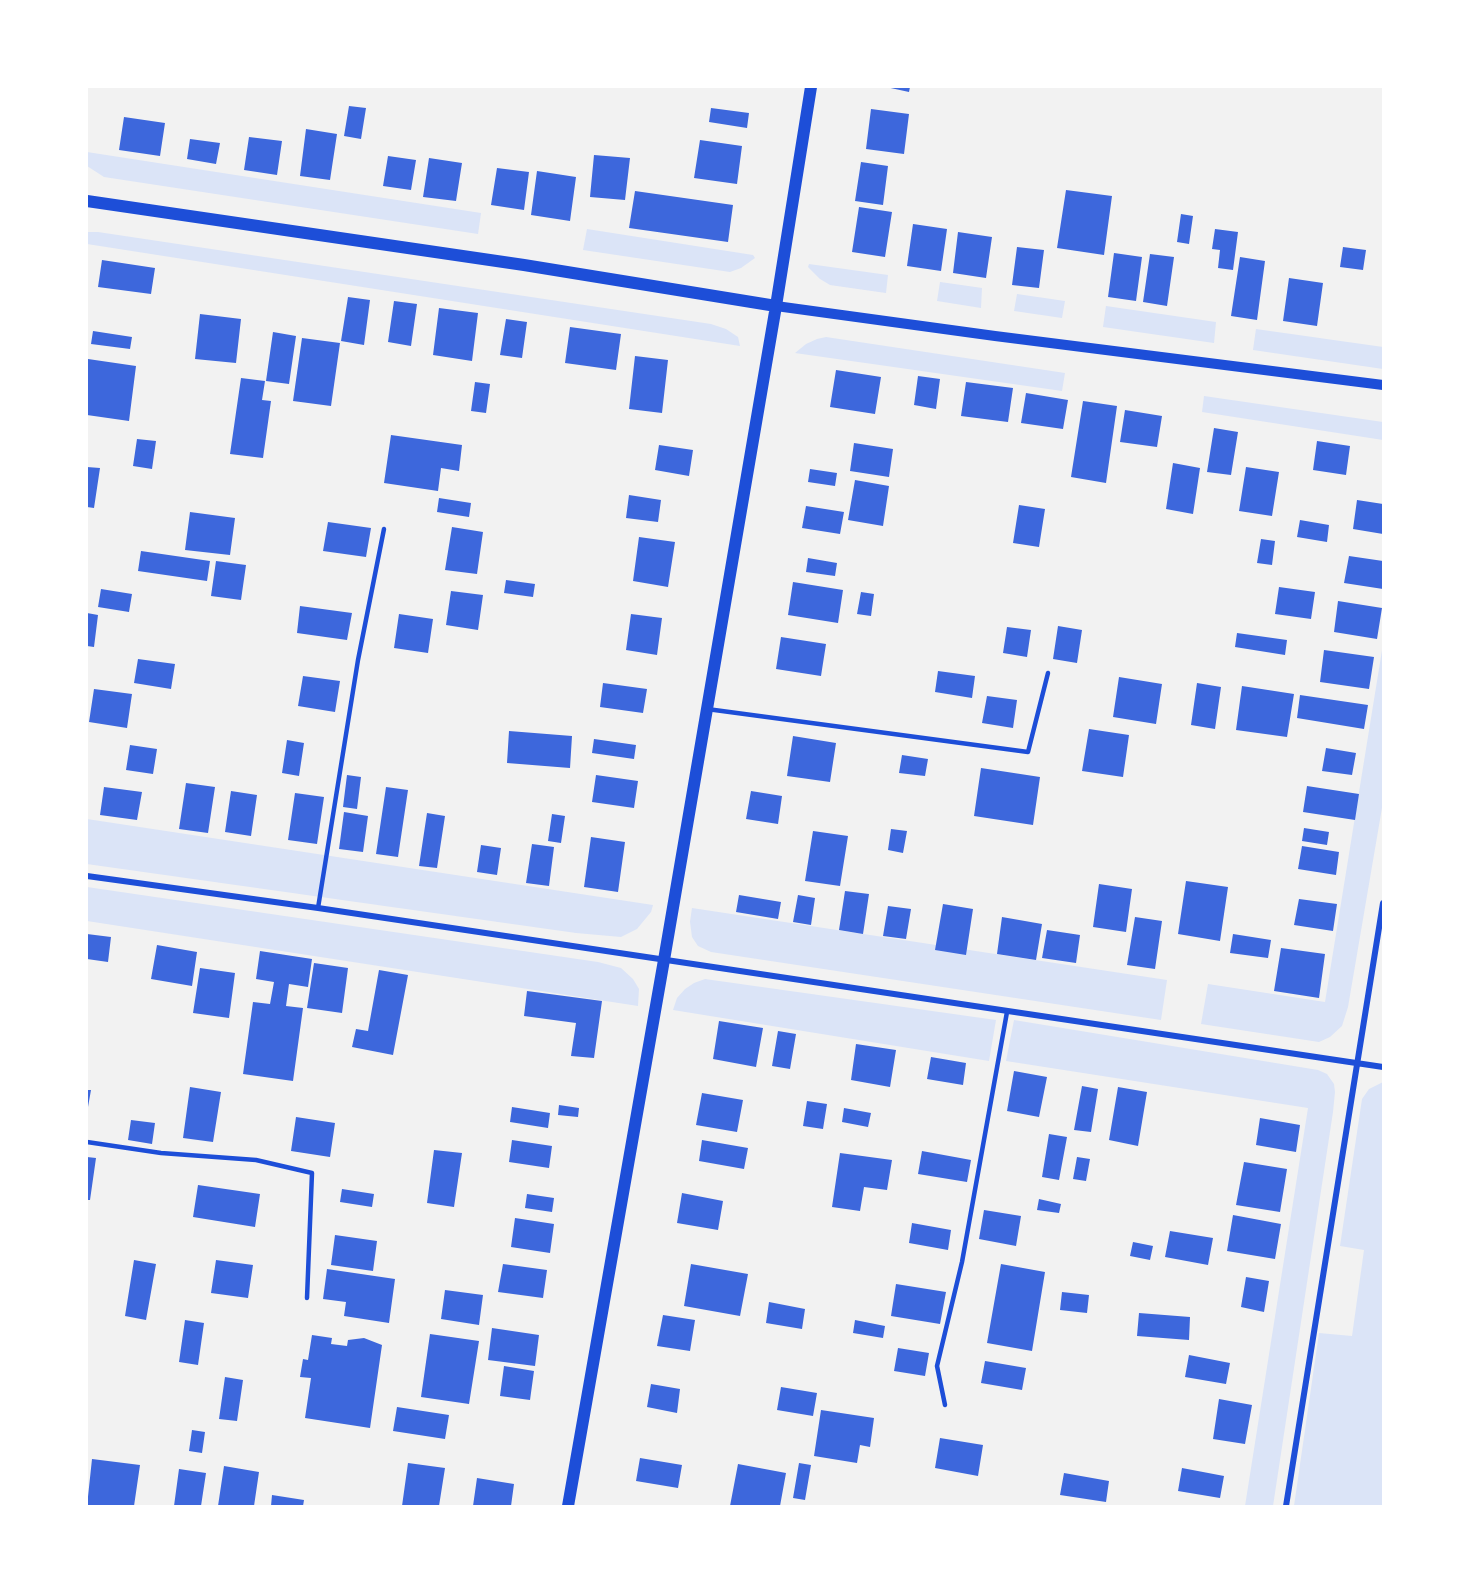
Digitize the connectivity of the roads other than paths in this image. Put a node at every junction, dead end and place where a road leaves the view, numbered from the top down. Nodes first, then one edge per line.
1 (811, 87) edge
2 (87, 201) edge
3 (776, 306) junction
4 (1383, 385) edge
5 (384, 529) dead end
6 (1048, 673) dead end
7 (707, 709) junction
8 (87, 876) edge
9 (1383, 903) edge
10 (318, 908) junction
11 (664, 960) junction
12 (1006, 1012) junction
13 (1357, 1063) junction
14 (1383, 1067) edge
15 (87, 1142) edge
16 (307, 1298) dead end
17 (945, 1405) dead end
18 (568, 1506) edge
19 (1286, 1506) edge

1 - 3 main road
2 - 3 main road
3 - 4 street
3 - 7 main road
5 - 10 lane
6 - 7 lane
7 - 11 main road
8 - 10 street
9 - 13 street
10 - 11 street
11 - 12 street
11 - 18 main road
12 - 13 street
12 - 17 lane
13 - 14 street
13 - 19 street
15 - 16 lane

